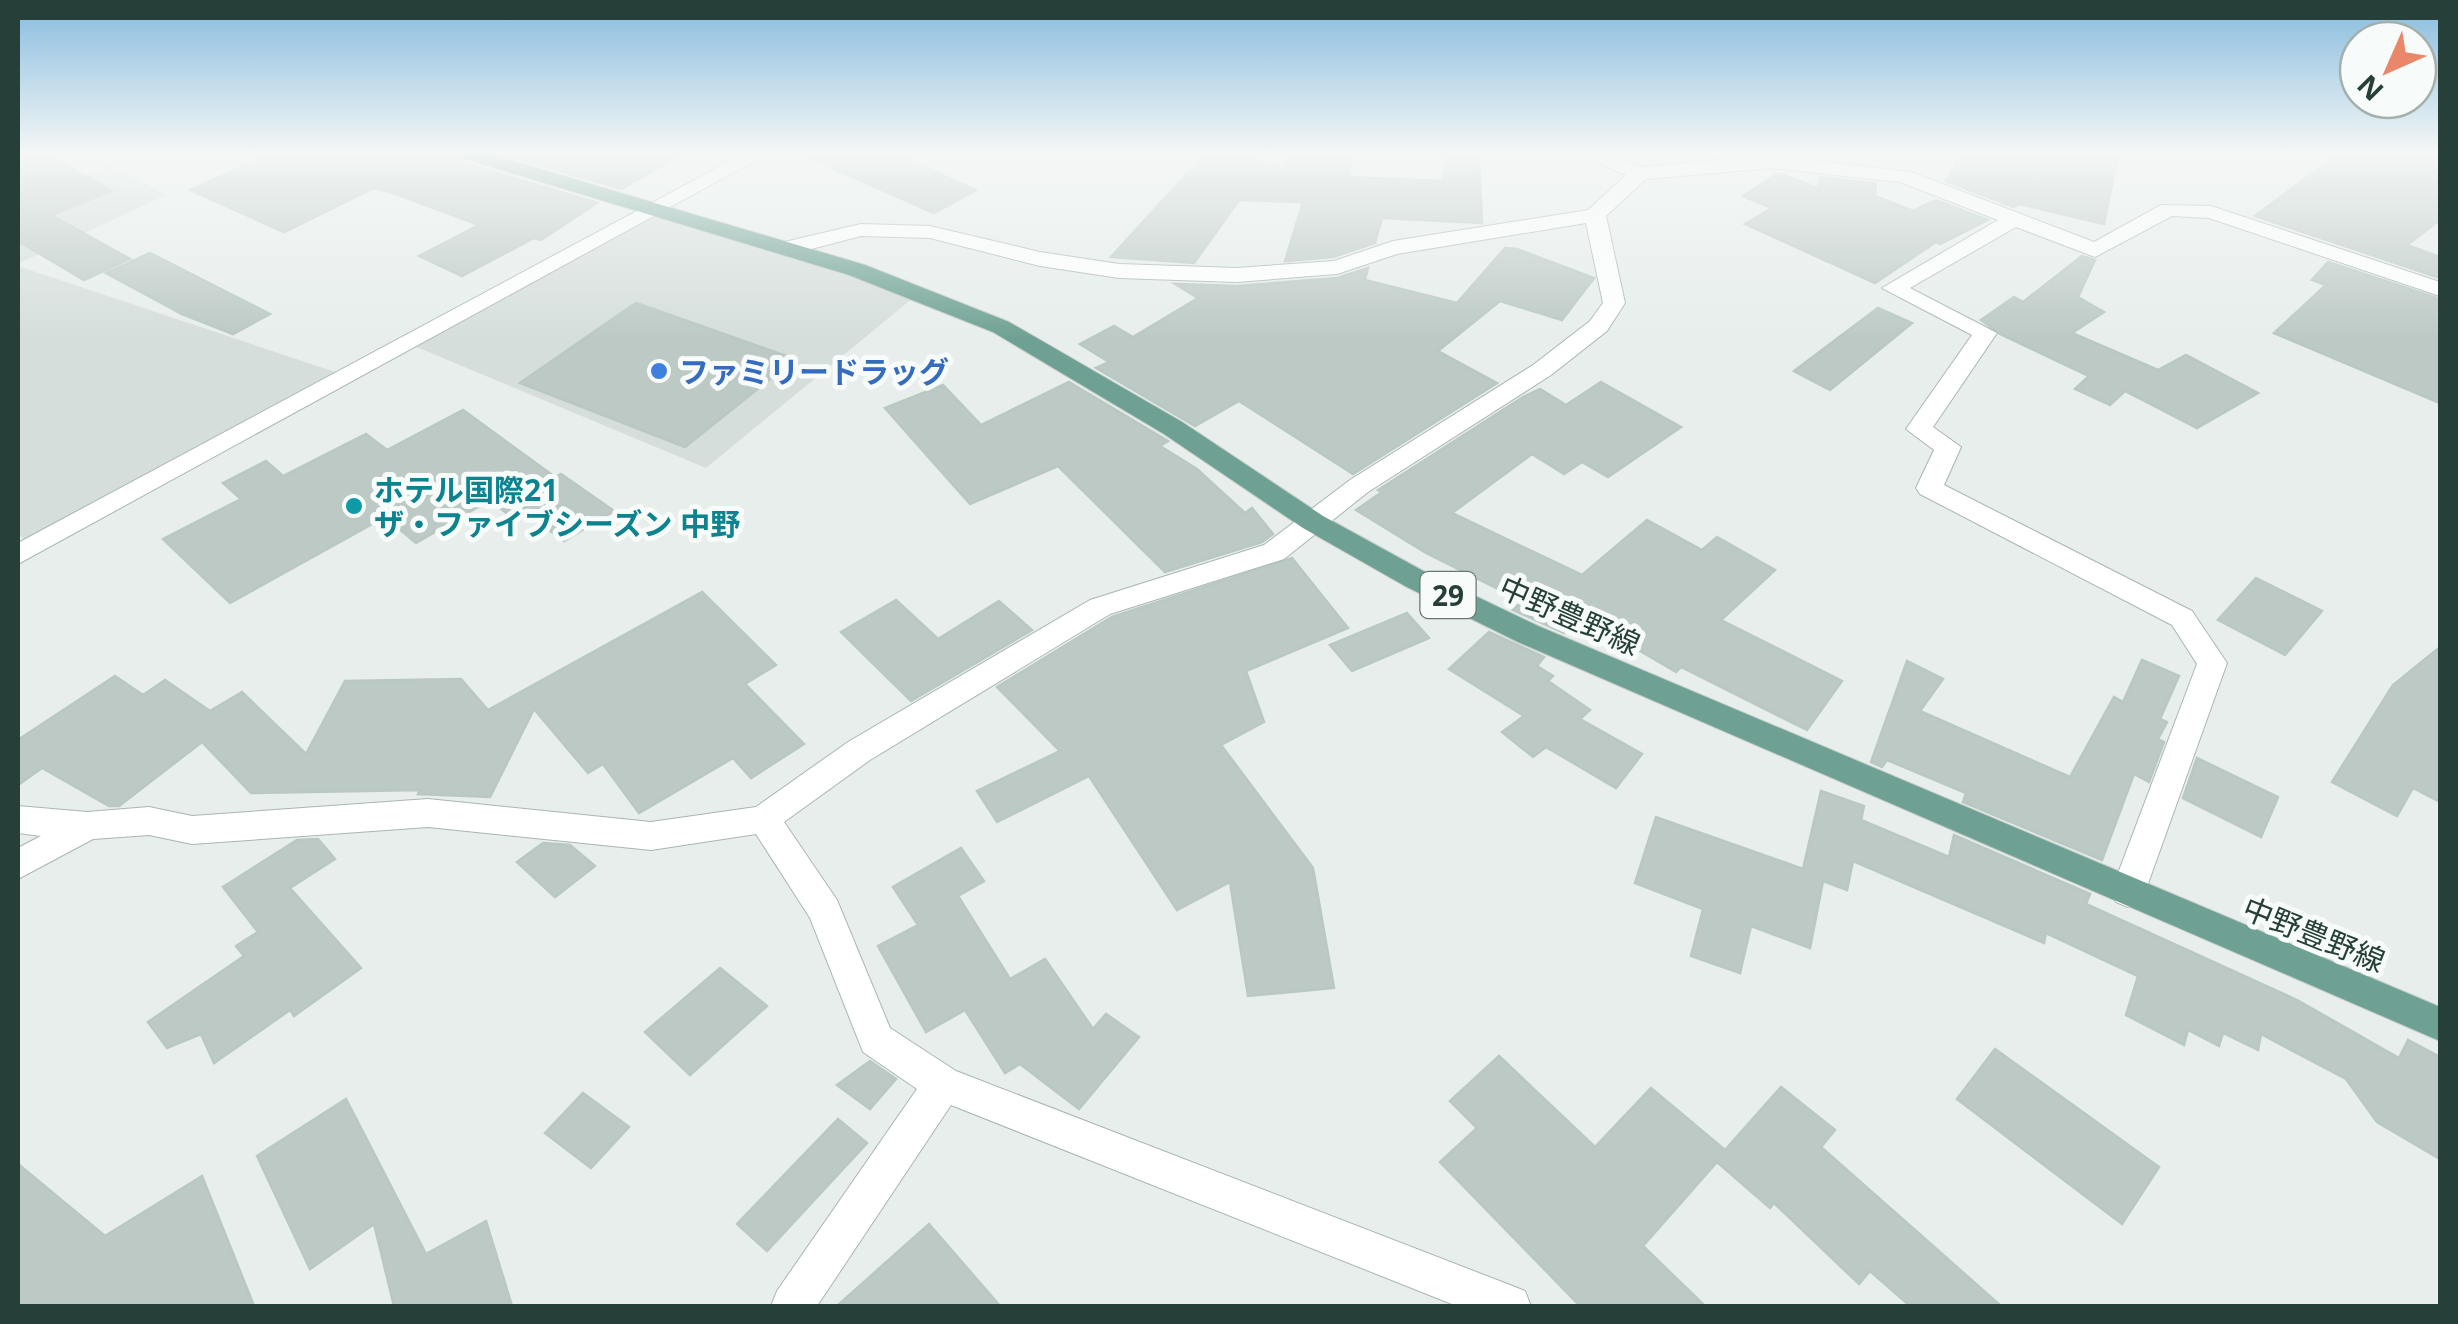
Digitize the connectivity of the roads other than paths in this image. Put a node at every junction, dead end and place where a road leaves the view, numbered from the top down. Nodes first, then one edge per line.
1 (1595, 215) edge
2 (641, 216) edge
3 (668, 216) edge
4 (1590, 216) edge
5 (2003, 216) edge
6 (2156, 216) edge
7 (2222, 216) edge
8 (2014, 220) junction
9 (788, 248) junction
10 (2440, 289) edge
11 (1313, 522) junction
12 (18, 554) edge
13 (18, 820) edge
14 (764, 820) junction
15 (86, 826) junction
16 (18, 864) edge
17 (2128, 892) junction
18 (2440, 1024) edge
19 (943, 1084) junction
20 (792, 1306) edge
21 (1510, 1306) edge

1 - 11 street
2 - 12 street
3 - 9 main road, 中野豊野線 / 29
4 - 9 street
5 - 8 street
6 - 8 street
7 - 10 street
8 - 17 street
9 - 11 main road, 中野豊野線 / 29
11 - 14 street
11 - 17 main road, 中野豊野線 / 29
13 - 15 street
14 - 15 street
14 - 19 street
15 - 16 street
17 - 18 main road, 中野豊野線 / 29
19 - 20 street
19 - 21 street

